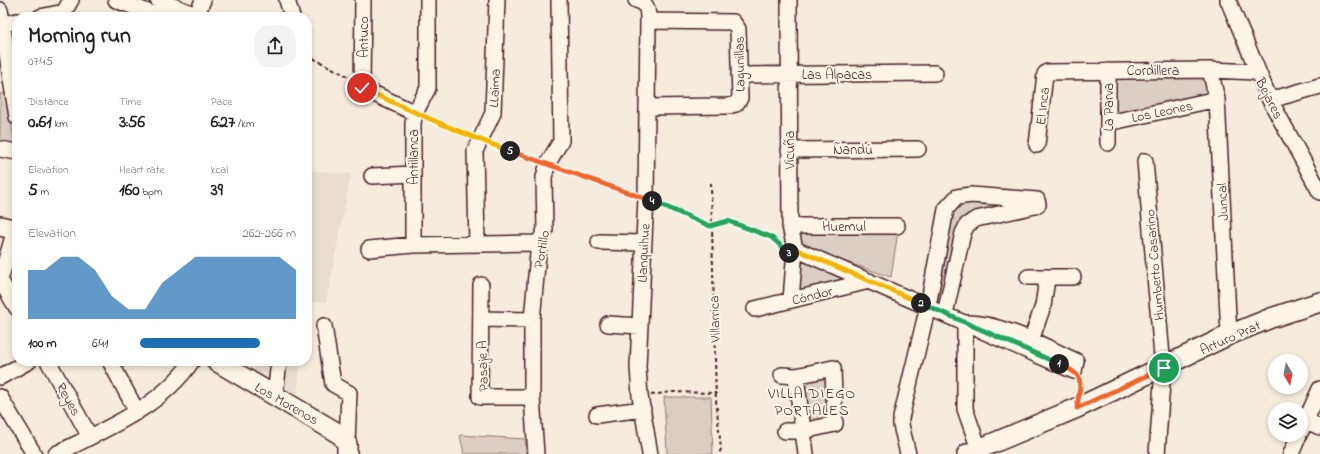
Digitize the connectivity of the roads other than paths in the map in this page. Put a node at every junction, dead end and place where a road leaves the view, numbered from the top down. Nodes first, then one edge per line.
1 (71, 0) edge
2 (116, 0) edge
3 (158, 0) edge
4 (203, 0) edge
5 (287, 0) edge
6 (363, 0) edge
7 (428, 0) edge
8 (497, 0) edge
9 (559, 0) edge
10 (789, 0) edge
11 (1228, 0) edge
12 (641, 2) edge
13 (64, 12) edge
14 (148, 12) edge
15 (186, 12) edge
16 (199, 12) edge
17 (291, 12) edge
18 (5, 20) edge
19 (648, 21) junction
20 (1210, 70) junction
21 (1108, 71) junction
22 (1050, 72) joint
23 (1257, 72) junction
24 (934, 73) dead end
25 (789, 74) junction
26 (739, 75) junction
27 (1320, 86) edge
28 (6, 89) edge
29 (1216, 99) junction
30 (1270, 100) junction
31 (12, 104) edge
32 (648, 107) junction
33 (415, 113) junction
34 (1108, 123) junction
35 (1108, 143) dead end
36 (1038, 144) dead end
37 (0, 149) edge
38 (918, 149) dead end
39 (789, 150) junction
40 (12, 151) edge
41 (1145, 161) dead end
42 (413, 174) junction
43 (372, 176) dead end
44 (1320, 192) edge
45 (790, 226) junction
46 (897, 226) dead end
47 (11, 229) edge
48 (599, 242) dead end
49 (539, 243) junction
50 (644, 243) junction
51 (477, 244) junction
52 (413, 246) junction
53 (369, 248) dead end
54 (794, 253) junction
55 (1028, 277) dead end
56 (1073, 278) dead end
57 (1047, 279) junction
58 (0, 280) edge
59 (869, 281) junction
60 (481, 286) dead end
61 (12, 300) edge
62 (791, 300) junction
63 (1320, 302) edge
64 (928, 306) junction
65 (755, 309) dead end
66 (945, 314) junction
67 (481, 319) junction
68 (532, 320) junction
69 (965, 323) junction
70 (608, 324) dead end
71 (324, 326) dead end
72 (640, 326) junction
73 (1229, 336) junction
74 (1029, 346) junction
75 (20, 366) edge
76 (51, 366) edge
77 (113, 366) edge
78 (188, 366) edge
79 (224, 366) edge
80 (269, 366) edge
81 (278, 366) edge
82 (1075, 366) road end
83 (1164, 368) junction
84 (0, 377) edge
85 (1320, 389) edge
86 (270, 394) junction
87 (0, 397) edge
88 (532, 398) junction
89 (641, 402) junction
90 (137, 412) junction
91 (597, 415) dead end
92 (1308, 415) edge
93 (1308, 426) edge
94 (1320, 427) edge
95 (785, 431) dead end
96 (803, 431) junction
97 (90, 437) junction
98 (1296, 442) edge
99 (1003, 446) edge
100 (347, 449) edge
101 (973, 452) edge
102 (34, 454) edge
103 (56, 454) edge
104 (536, 454) edge
105 (650, 454) edge
106 (806, 454) edge
107 (908, 454) edge
108 (1157, 454) edge
109 (1290, 454) edge

1 - 13 street
2 - 14 street
3 - 15 street
4 - 16 street
5 - 17 street
6 - 33 street, Antuco
7 - 33 street, Antillanca
8 - 51 street, LLaima
9 - 49 street, Portillo
10 - 25 street, Vicuña
11 - 23 street, Bejares
12 - 19 street, Llanquihue
18 - 28 street
19 - 26 street, Lagunillas
19 - 32 street, Llanquihue
20 - 21 street, Cordillera
20 - 23 street, Cordillera
20 - 29 street, Juncal
21 - 22 street, Cordillera
21 - 34 street, La Parva
22 - 36 street, El Inca
23 - 30 street, Bejares
24 - 25 street, Las Alpacas
25 - 26 street, Las Alpacas
25 - 39 street, Vicuña
26 - 32 street, Lagunillas
27 - 30 street
28 - 31 street
29 - 34 street, Los Leones
29 - 73 street, Juncal
30 - 44 street, Bejares
32 - 50 street, Llanquihue
33 - 42 street, Antillanca
34 - 35 street, La Parva
37 - 40 street
38 - 39 street, Ñandú
39 - 45 street, Vicuña
41 - 83 street, Humberto Casarino
42 - 43 street
42 - 52 street, Antillanca
45 - 46 street, Huemul
45 - 54 street, Vicuña
47 - 58 street
48 - 50 street
49 - 51 street
49 - 68 street, Portillo
50 - 72 street, Llanquihue
51 - 52 street
52 - 53 street
54 - 59 street
54 - 62 street, Vicuña
55 - 57 street
56 - 57 street
57 - 74 street
58 - 61 street
59 - 62 street, Cóndor
59 - 64 street
60 - 67 street, Pasaje A
62 - 65 street, Cóndor
63 - 73 main road, Arturo Prat
64 - 66 street
64 - 66 street
64 - 107 street
66 - 69 street
67 - 68 street
67 - 88 street, Pasaje A
68 - 88 street, Portillo
69 - 74 street
69 - 101 street
70 - 72 street
71 - 100 street
72 - 89 street, Llanquihue
73 - 83 main road, Arturo Prat
74 - 82 street
75 - 84 street
76 - 97 street, Reyes
77 - 90 street
78 - 90 street
79 - 86 main road, Los Morenos
80 - 86 street
81 - 86 street
83 - 99 main road, Arturo Prat
83 - 108 street, Humberto Casarino
85 - 92 street
86 - 100 main road, Los Morenos
87 - 102 street
88 - 104 street, Portillo
89 - 91 street
89 - 105 street, Llanquihue
90 - 97 street
93 - 94 street
95 - 96 street
96 - 96 street
96 - 106 street
97 - 103 street
98 - 109 street
99 - 101 main road, Arturo Prat

